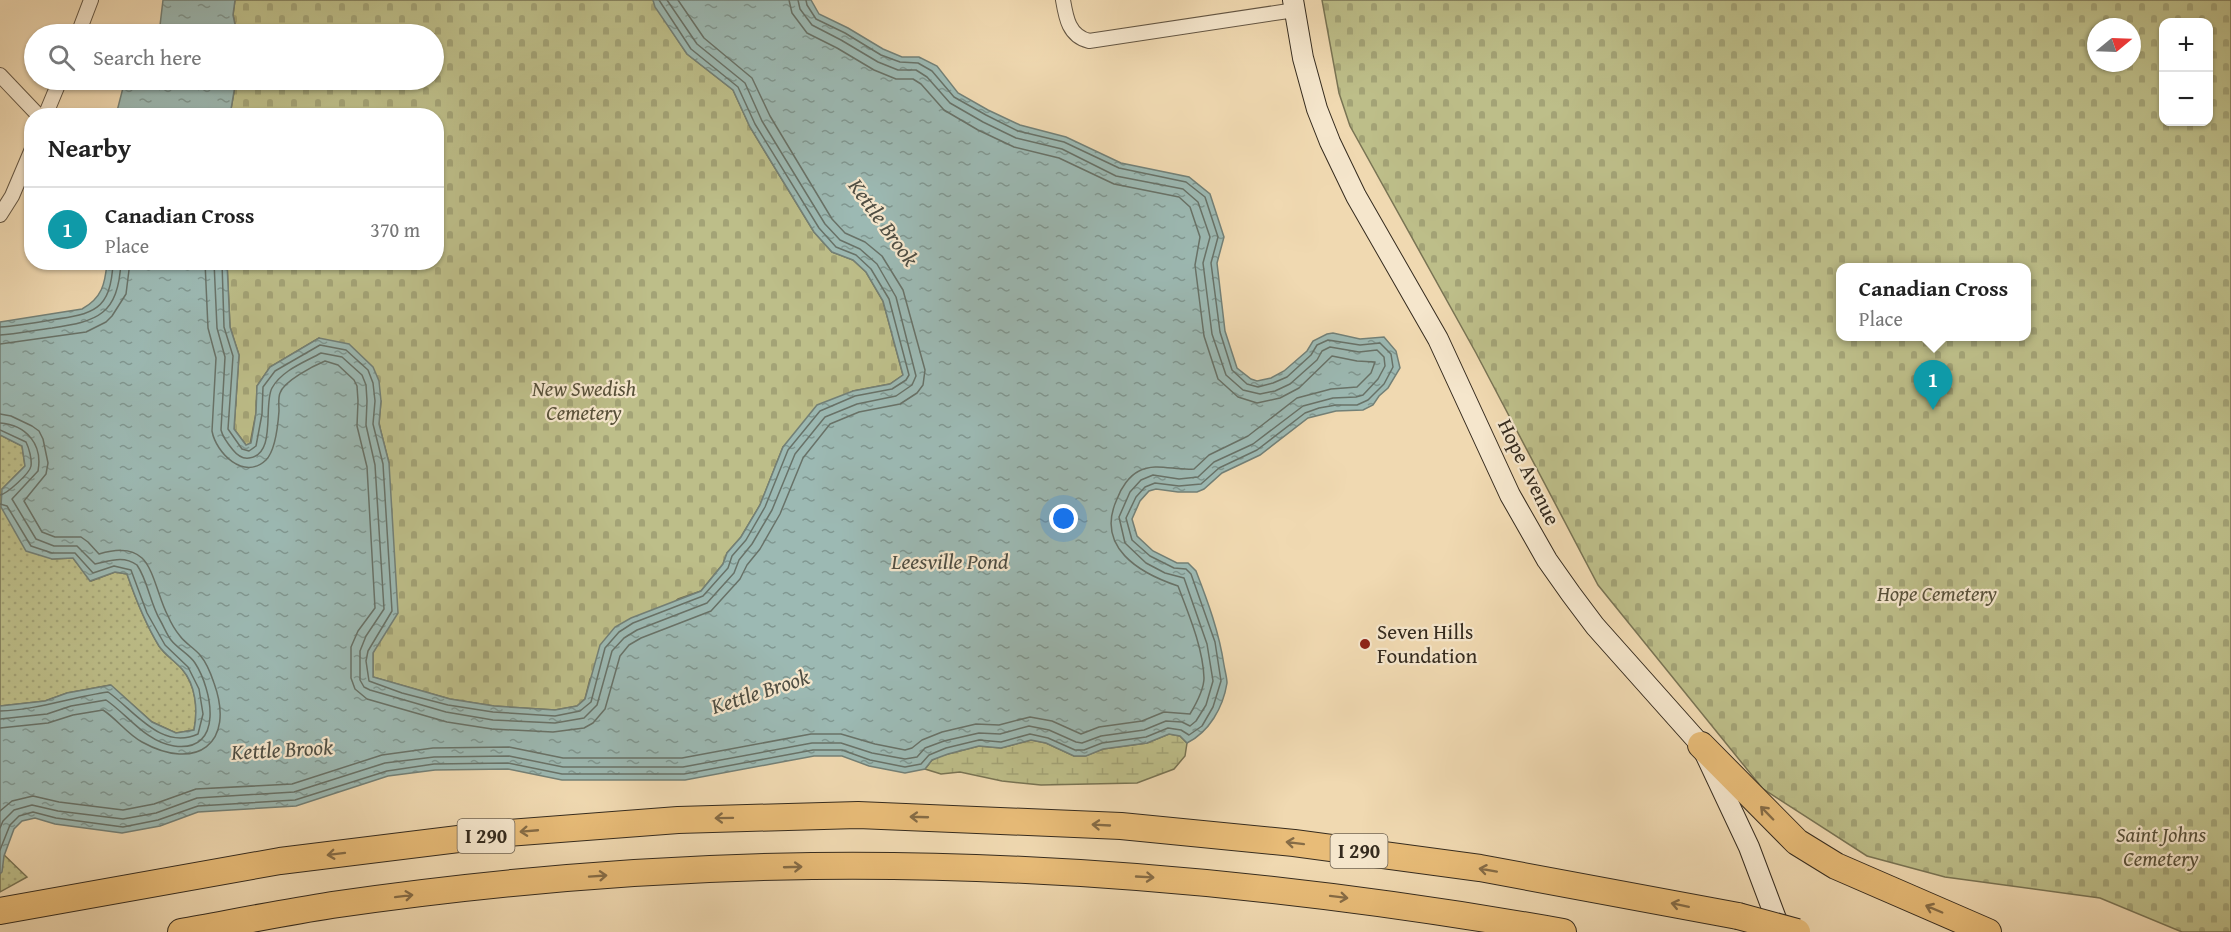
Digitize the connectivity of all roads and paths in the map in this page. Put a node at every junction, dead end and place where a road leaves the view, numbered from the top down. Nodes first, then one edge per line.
1 (91, 0) edge
2 (1063, 0) edge
3 (1294, 5) edge
4 (82, 24) edge
5 (0, 75) edge
6 (56, 90) edge
7 (31, 108) edge
8 (48, 108) edge
9 (24, 168) edge
10 (0, 215) edge
11 (1701, 745) junction
12 (0, 911) edge
13 (181, 932) edge
14 (1563, 932) edge
15 (1781, 932) edge
16 (1797, 932) edge
17 (1988, 932) edge

1 - 4 street
2 - 3 street
3 - 11 main road, Hope Avenue
5 - 7 street
6 - 8 street
9 - 10 street
11 - 15 main road, Hope Avenue
17 -> 11 highway
16 -> 12 highway, I 290, bridge
13 -> 14 highway, I 290

